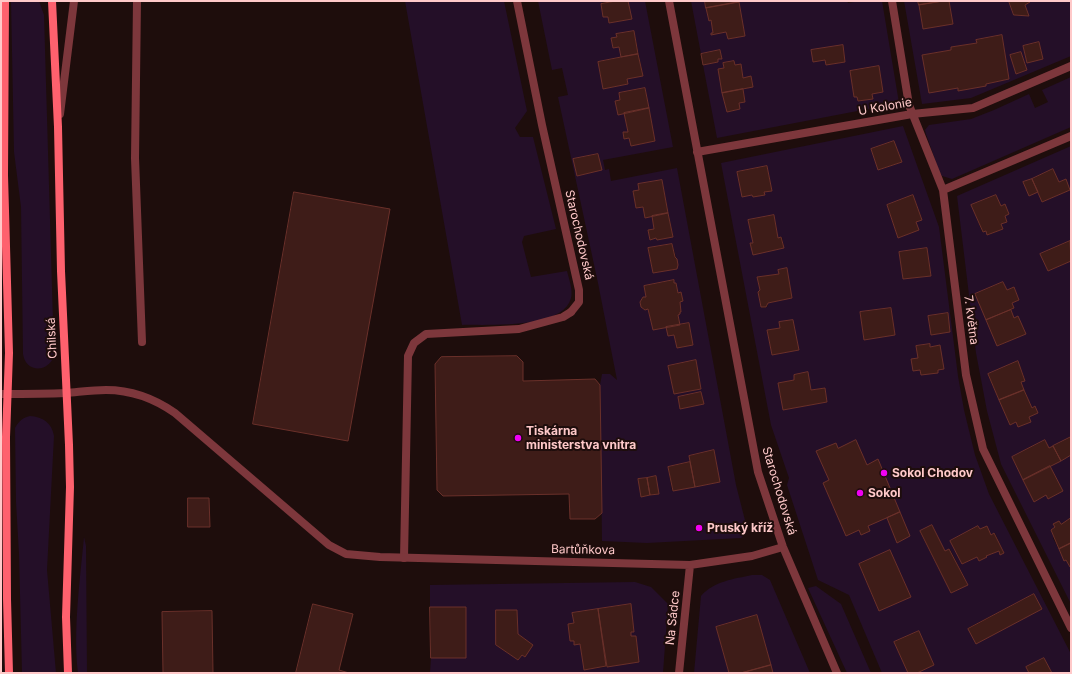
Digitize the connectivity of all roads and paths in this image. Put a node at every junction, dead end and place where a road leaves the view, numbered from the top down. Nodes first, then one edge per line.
1 (5, 1) edge
2 (52, 1) edge
3 (74, 1) edge
4 (137, 1) edge
5 (517, 1) edge
6 (669, 1) edge
7 (892, 1) edge
8 (1071, 66) edge
9 (1, 102) edge
10 (3, 111) junction
11 (912, 114) junction
12 (58, 127) junction
13 (1071, 136) edge
14 (697, 152) junction
15 (943, 190) junction
16 (142, 342) dead end
17 (66, 393) junction
18 (4, 394) edge
19 (783, 547) junction
20 (404, 558) junction
21 (690, 565) junction
22 (1071, 628) edge
23 (9, 673) edge
24 (68, 673) edge
25 (679, 673) edge
26 (837, 673) edge

1 - 10 main road
2 - 12 main road, Chilská
3 - 12 street
4 - 16 street
5 - 20 street, Starochodovská
6 - 14 street, Starochodovská
7 - 11 street, 7. května
8 - 11 street, U Kolonie
9 - 10 street
10 - 18 main road
11 - 14 street, U Kolonie
11 - 15 street, 7. května
12 - 17 main road, Chilská
13 - 15 street
14 - 19 street, Starochodovská
15 - 22 street, 7. května
17 - 18 street, Bartůňkova
17 - 20 street, Bartůňkova
17 - 24 main road, Chilská
18 - 23 main road
19 - 21 street, Bartůňkova
19 - 26 street, Starochodovská
20 - 21 street, Bartůňkova
21 - 25 street, Na Sádce

